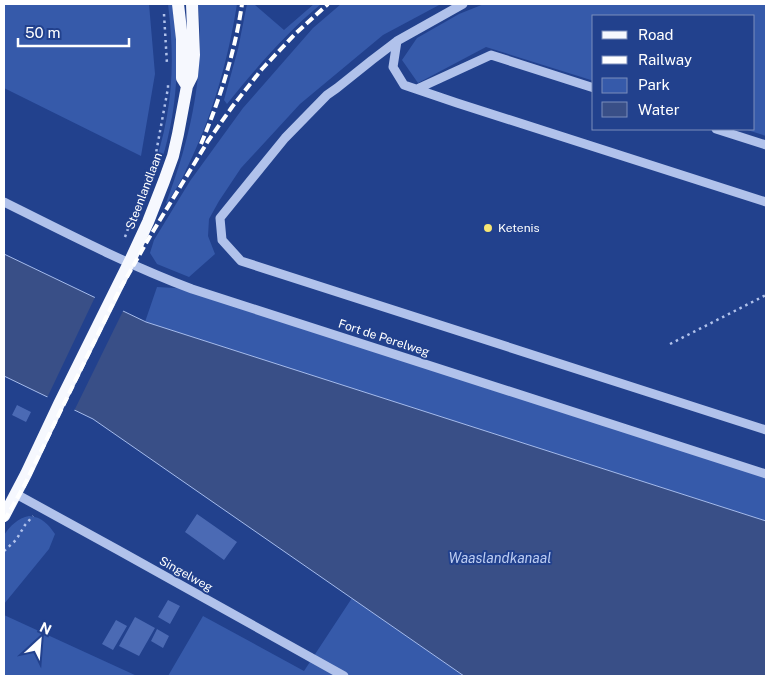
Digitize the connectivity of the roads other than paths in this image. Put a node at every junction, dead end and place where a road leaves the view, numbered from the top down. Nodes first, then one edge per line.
1 (178, 4) edge
2 (463, 4) edge
3 (193, 8) edge
4 (397, 41) junction
5 (187, 86) junction
6 (592, 87) edge
7 (417, 89) junction
8 (719, 130) edge
9 (766, 145) edge
10 (4, 202) edge
11 (766, 202) edge
12 (129, 263) junction
13 (766, 430) edge
14 (766, 474) edge
15 (16, 494) junction
16 (4, 516) edge
17 (344, 676) edge

1 - 5 main road, Steenlandlaan
2 - 4 street
3 - 5 main road, Steenlandlaan
4 - 7 street
4 - 13 street
5 - 12 main road, Steenlandlaan
6 - 7 street
7 - 11 street
8 - 9 street
10 - 12 street, Fort de Perelweg
12 - 14 street, Fort de Perelweg
12 - 15 main road, Steenlandlaan
15 - 16 main road
15 - 17 street, Singelweg

